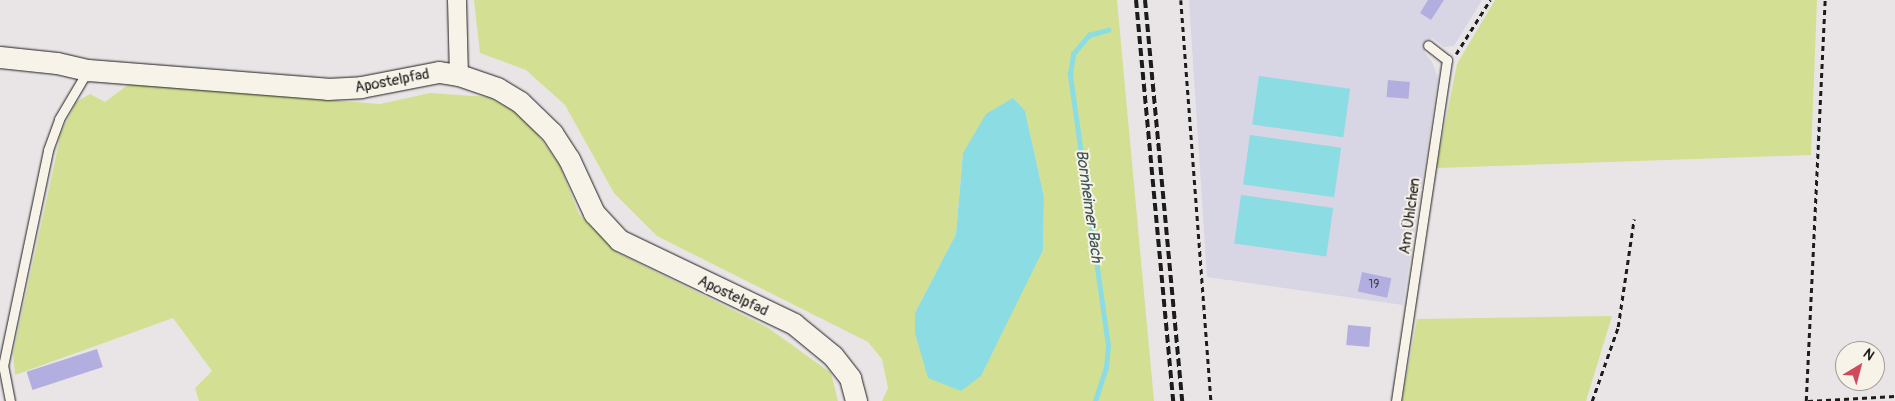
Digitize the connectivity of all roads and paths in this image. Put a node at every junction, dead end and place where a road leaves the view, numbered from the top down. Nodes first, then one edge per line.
1 (457, 0) edge
2 (1181, 0) edge
3 (1490, 0) edge
4 (1825, 0) edge
5 (1428, 45) dead end
6 (0, 57) edge
7 (1447, 60) junction
8 (88, 70) junction
9 (459, 75) junction
10 (1634, 219) dead end
11 (1895, 396) edge
12 (1870, 399) edge
13 (10, 401) edge
14 (856, 401) edge
15 (1211, 401) edge
16 (1396, 401) edge
17 (1592, 401) edge
18 (1807, 401) edge

1 - 9 street
2 - 15 path
3 - 7 path
4 - 18 path
5 - 7 lane
6 - 8 street, Apostelpfad
7 - 16 lane, Am Ühlchen
8 - 9 street, Apostelpfad
8 - 13 lane
9 - 14 street, Apostelpfad
10 - 17 path
11 - 12 path
12 - 18 path

